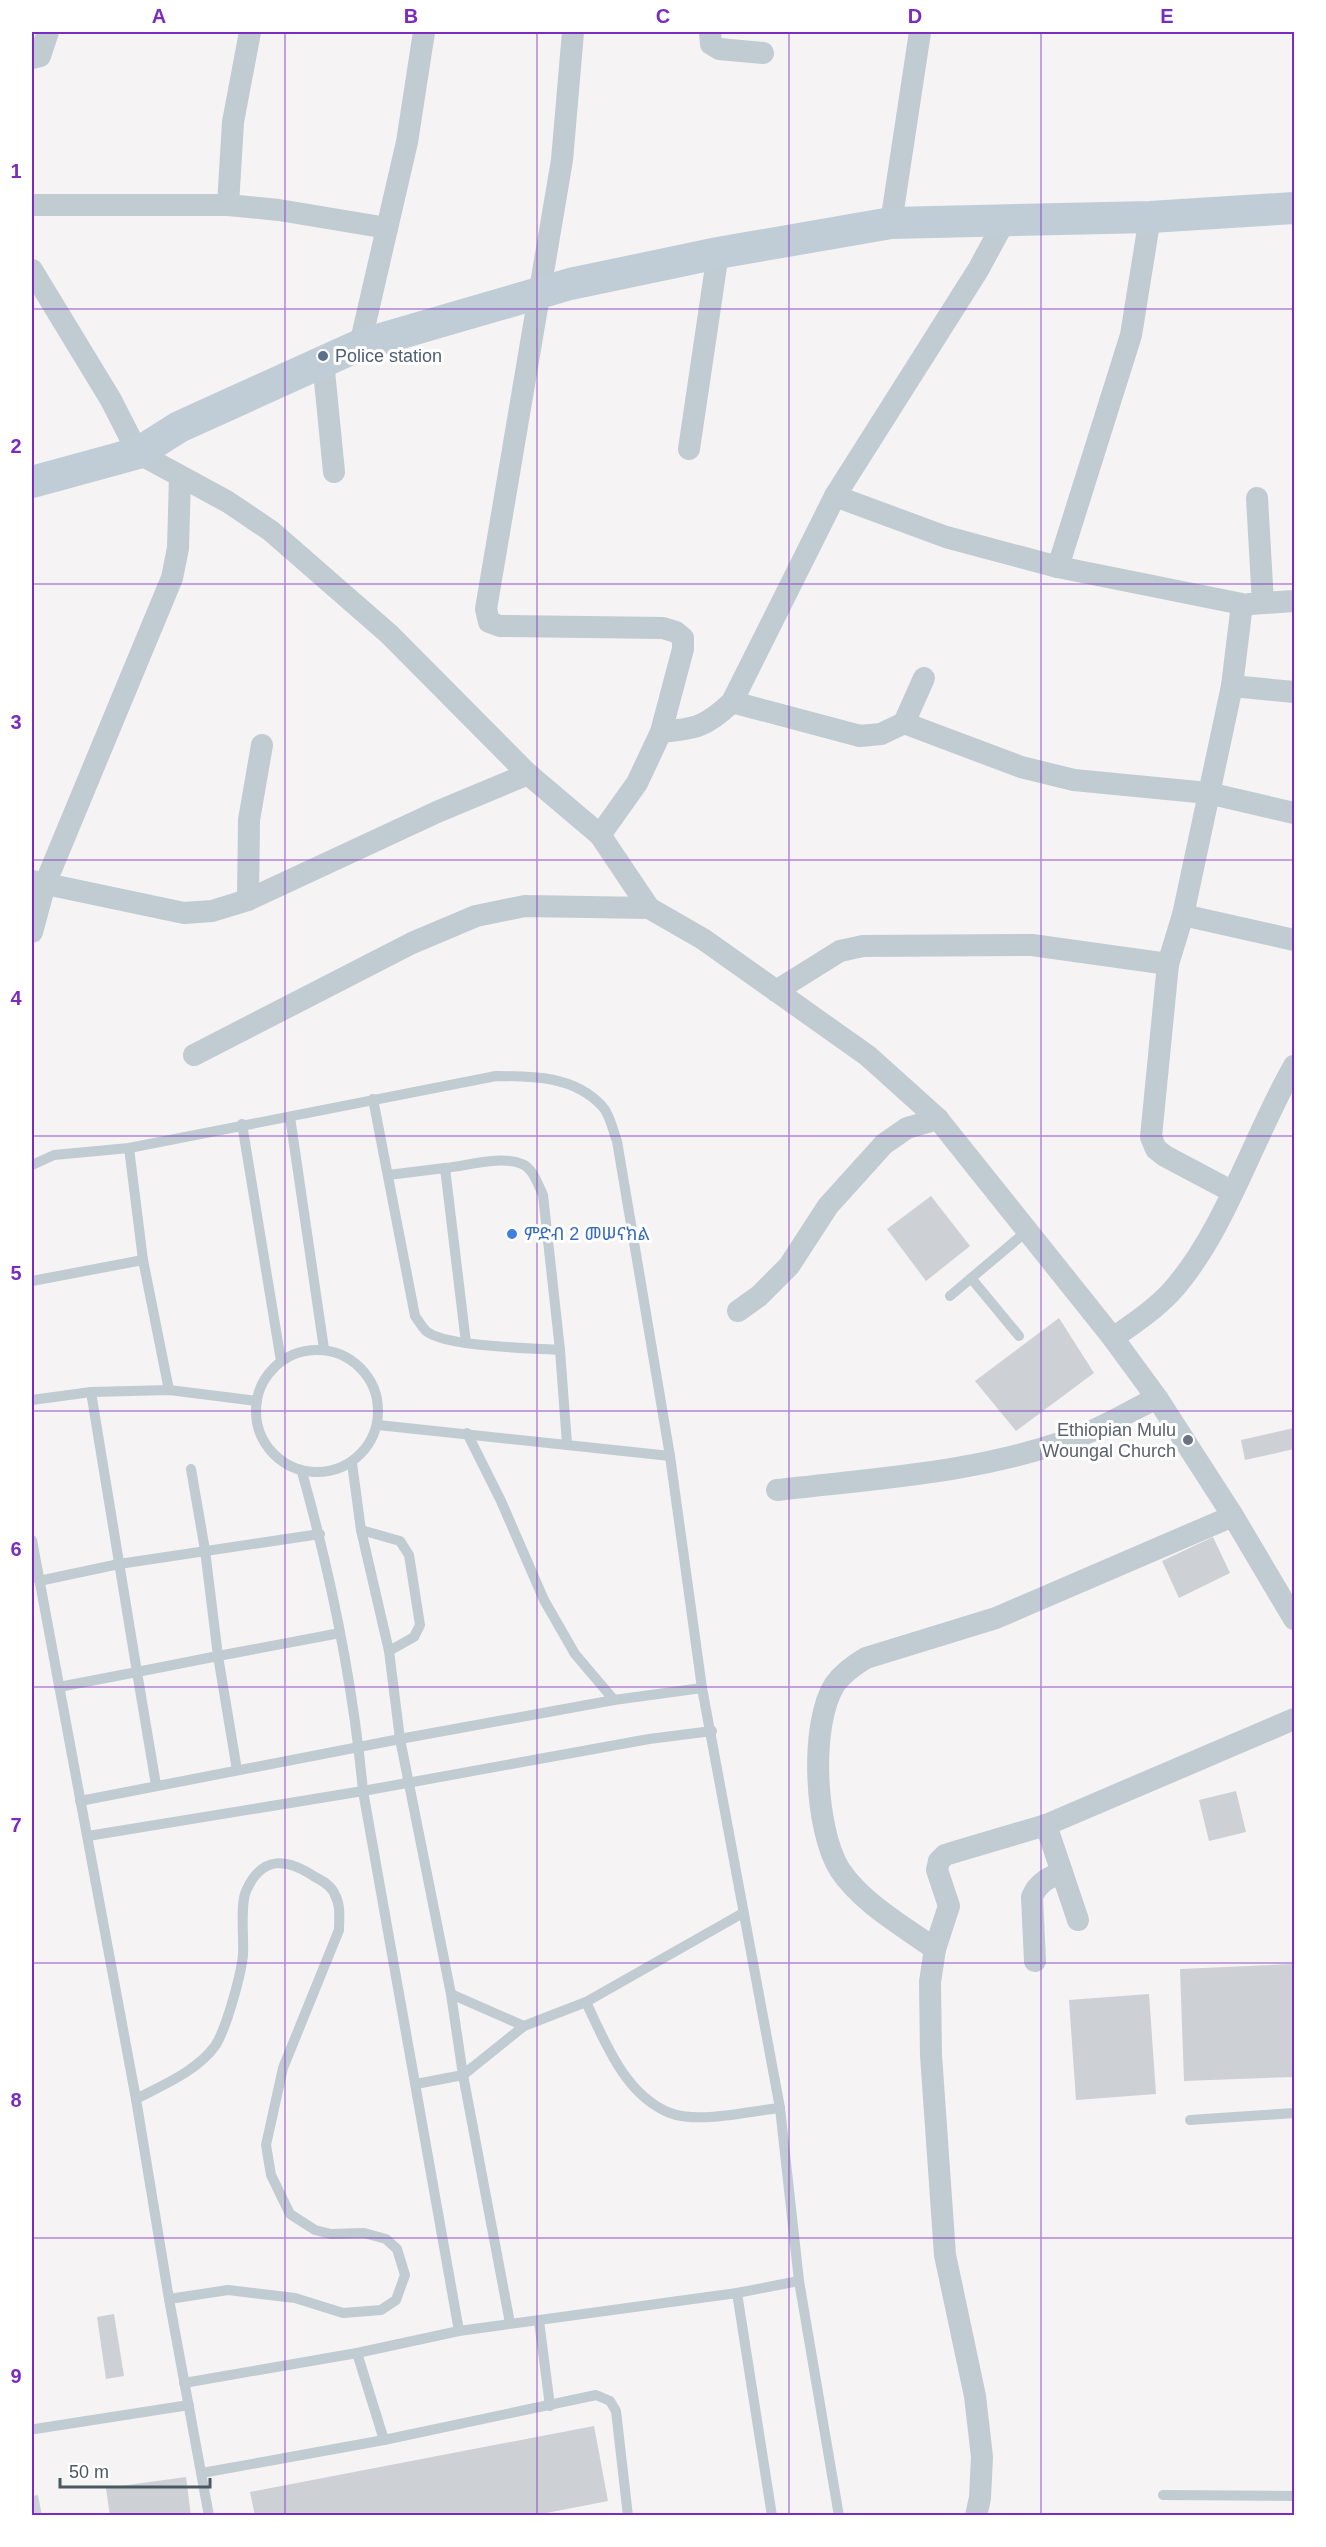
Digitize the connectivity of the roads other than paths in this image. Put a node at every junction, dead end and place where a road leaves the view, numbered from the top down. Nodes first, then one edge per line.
1 (48, 32) edge
2 (250, 32) edge
3 (424, 32) edge
4 (573, 32) edge
5 (710, 32) edge
6 (920, 32) edge
7 (763, 53) dead end
8 (32, 58) edge
9 (32, 205) edge
10 (228, 206) junction
11 (1294, 208) edge
12 (1150, 217) junction
13 (1004, 222) junction
14 (891, 223) junction
15 (387, 228) junction
16 (718, 254) junction
17 (32, 270) edge
18 (541, 291) junction
19 (360, 345) junction
20 (323, 361) junction
21 (689, 449) dead end
22 (138, 453) junction
23 (334, 472) dead end
24 (180, 477) junction
25 (32, 482) edge
26 (835, 496) junction
27 (1257, 498) dead end
28 (1058, 567) junction
29 (1294, 601) edge
30 (1252, 604) junction
31 (924, 678) dead end
32 (1232, 686) junction
33 (1294, 692) edge
34 (732, 702) junction
35 (904, 723) junction
36 (661, 732) junction
37 (262, 745) dead end
38 (528, 774) junction
39 (1208, 793) junction
40 (1294, 813) edge
41 (600, 835) junction
42 (38, 883) edge
43 (248, 900) junction
44 (649, 908) junction
45 (1183, 915) junction
46 (32, 932) edge
47 (1294, 940) edge
48 (1168, 964) junction
49 (776, 991) junction
50 (194, 1054) dead end
51 (1294, 1066) edge
52 (373, 1099) junction
53 (290, 1117) junction
54 (938, 1119) junction
55 (242, 1125) junction
56 (129, 1148) junction
57 (32, 1165) edge
58 (445, 1168) junction
59 (388, 1175) junction
60 (1231, 1191) junction
61 (1027, 1231) junction
62 (143, 1260) junction
63 (971, 1278) junction
64 (32, 1281) edge
65 (950, 1296) dead end
66 (738, 1311) dead end
67 (1019, 1336) dead end
68 (1113, 1338) junction
69 (466, 1343) junction
70 (324, 1349) junction
71 (560, 1350) junction
72 (281, 1361) junction
73 (169, 1390) junction
74 (91, 1392) junction
75 (1157, 1398) junction
76 (32, 1400) edge
77 (256, 1401) junction
78 (378, 1425) junction
79 (466, 1433) junction
80 (567, 1444) junction
81 (670, 1456) junction
82 (352, 1463) junction
83 (191, 1468) dead end
84 (302, 1472) junction
85 (777, 1490) dead end
86 (1233, 1516) junction
87 (361, 1530) junction
88 (320, 1534) junction
89 (32, 1540) edge
90 (205, 1550) junction
91 (119, 1564) junction
92 (39, 1581) junction
93 (1294, 1619) edge
94 (340, 1633) junction
95 (389, 1651) junction
96 (218, 1656) junction
97 (137, 1672) junction
98 (59, 1687) junction
99 (702, 1688) junction
100 (614, 1700) junction
101 (1294, 1719) edge
102 (712, 1731) junction
103 (400, 1739) junction
104 (359, 1748) junction
105 (237, 1770) junction
106 (409, 1783) junction
107 (156, 1785) junction
108 (363, 1791) junction
109 (80, 1801) junction
110 (1046, 1825) junction
111 (88, 1836) junction
112 (1062, 1872) junction
113 (743, 1913) junction
114 (1078, 1920) dead end
115 (935, 1949) junction
116 (1035, 1961) dead end
117 (452, 1994) junction
118 (586, 2002) junction
119 (524, 2026) junction
120 (463, 2075) junction
121 (416, 2085) junction
122 (136, 2099) junction
123 (780, 2108) junction
124 (1294, 2114) edge
125 (1190, 2120) dead end
126 (799, 2281) junction
127 (737, 2293) junction
128 (169, 2299) junction
129 (539, 2321) junction
130 (510, 2324) junction
131 (459, 2331) junction
132 (357, 2353) junction
133 (184, 2384) junction
134 (189, 2405) junction
135 (550, 2406) junction
136 (34, 2429) dead end
137 (384, 2440) junction
138 (202, 2473) junction
139 (1162, 2495) dead end
140 (1294, 2496) edge
141 (209, 2516) edge
142 (628, 2516) edge
143 (772, 2516) edge
144 (839, 2516) edge
145 (976, 2516) edge

1 - 8 street
2 - 10 street
3 - 15 street
4 - 18 street
5 - 7 street
6 - 14 street
9 - 10 street
10 - 15 street
11 - 12 street
12 - 13 street
12 - 28 street
13 - 14 street
13 - 26 street
14 - 16 street
15 - 19 street
16 - 18 street
16 - 21 street
17 - 22 street
18 - 19 street
18 - 36 street
19 - 20 street
20 - 22 street
20 - 23 street
22 - 24 street
22 - 25 street
24 - 38 street
24 - 42 street
26 - 28 street
26 - 34 street
27 - 30 street
28 - 30 street
29 - 30 street
30 - 32 street
31 - 35 street
32 - 33 street
32 - 39 street
34 - 35 street
34 - 36 street
35 - 39 street
36 - 41 street
37 - 43 street
38 - 41 street
38 - 43 street
39 - 40 street
39 - 45 street
41 - 44 street
42 - 43 street
42 - 46 street
44 - 49 street
44 - 50 street
45 - 47 street
45 - 48 street
48 - 49 street
48 - 60 street
49 - 54 street
51 - 60 street
52 - 53 lane
52 - 59 lane
52 - 81 lane
53 - 55 lane
53 - 70 lane
54 - 61 street
54 - 66 street
55 - 56 lane
55 - 72 lane
56 - 57 lane
56 - 62 lane
58 - 59 lane
58 - 69 lane
58 - 71 lane
59 - 69 lane
60 - 68 street
61 - 63 lane
61 - 68 street
62 - 64 lane
62 - 73 lane
63 - 65 lane
63 - 67 lane
68 - 75 street
69 - 71 lane
70 - 72 lane
70 - 78 lane
71 - 80 lane
72 - 77 lane
73 - 74 lane
73 - 77 lane
74 - 76 lane
74 - 91 lane
75 - 85 street
75 - 86 street
77 - 84 lane
78 - 79 lane
78 - 82 lane
79 - 80 lane
79 - 100 lane
80 - 81 lane
81 - 99 lane
82 - 84 lane
82 - 87 lane
83 - 90 lane
84 - 88 lane
86 - 93 street
86 - 115 street
87 - 95 lane
87 - 95 lane
88 - 90 lane
88 - 94 lane
89 - 92 lane
90 - 91 lane
90 - 96 lane
91 - 92 lane
91 - 97 lane
92 - 98 lane
94 - 96 lane
94 - 104 lane
95 - 103 lane
96 - 97 lane
96 - 105 lane
97 - 98 lane
97 - 107 lane
98 - 109 lane
99 - 100 lane
99 - 102 lane
100 - 103 lane
101 - 110 street
102 - 106 lane
102 - 113 lane
103 - 104 lane
103 - 106 lane
104 - 105 lane
104 - 108 lane
105 - 107 lane
106 - 108 lane
106 - 117 lane
107 - 109 lane
108 - 111 lane
108 - 121 lane
109 - 111 lane
110 - 112 street
110 - 115 street
111 - 122 lane
112 - 114 street
112 - 116 street
113 - 118 lane
113 - 123 lane
115 - 145 street
117 - 119 lane
117 - 120 lane
118 - 119 lane
118 - 123 lane
119 - 120 lane
120 - 121 lane
120 - 130 lane
121 - 131 lane
122 - 128 lane
122 - 128 lane
123 - 126 lane
124 - 125 lane
126 - 127 lane
126 - 144 lane
127 - 129 lane
127 - 143 lane
128 - 133 lane
129 - 130 lane
129 - 135 lane
130 - 131 lane
131 - 132 lane
132 - 133 lane
132 - 137 lane
133 - 134 lane
134 - 136 lane
134 - 138 lane
135 - 137 lane
135 - 142 lane
137 - 138 lane
138 - 141 lane
139 - 140 lane

